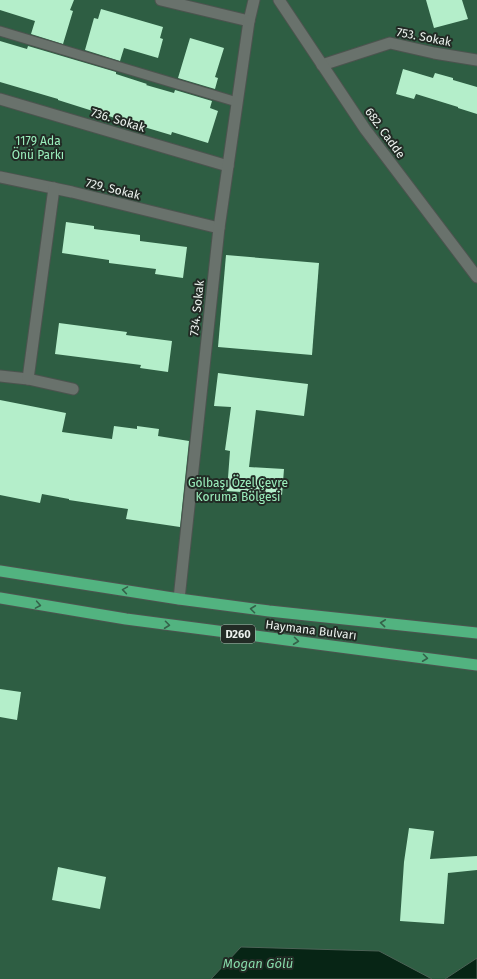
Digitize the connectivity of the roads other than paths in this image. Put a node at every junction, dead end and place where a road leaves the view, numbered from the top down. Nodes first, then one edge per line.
1 (161, 0) edge
2 (254, 0) edge
3 (278, 0) edge
4 (249, 21) junction
5 (0, 32) edge
6 (477, 60) edge
7 (322, 65) junction
8 (0, 99) edge
9 (237, 102) junction
10 (228, 166) junction
11 (0, 177) edge
12 (54, 188) junction
13 (219, 228) junction
14 (477, 277) edge
15 (0, 376) edge
16 (28, 379) junction
17 (73, 389) dead end
18 (0, 571) edge
19 (0, 598) edge
20 (179, 599) junction
21 (477, 634) edge
22 (477, 665) edge

1 - 4 street
2 - 4 street, 734. Sokak
3 - 7 street, 682. Cadde
4 - 9 street, 734. Sokak
5 - 9 lane
6 - 7 street, 753. Sokak
7 - 14 street, 682. Cadde
8 - 10 street, 736. Sokak
9 - 10 street, 734. Sokak
10 - 13 street, 734. Sokak
11 - 12 street, 729. Sokak
12 - 13 street, 729. Sokak
12 - 16 street
13 - 20 street, 734. Sokak
15 - 16 street
16 - 17 street
20 -> 18 highway, Haymana Bulvarı / D260
19 -> 22 highway, Haymana Bulvarı / D260
21 -> 20 highway, Haymana Bulvarı / D260

